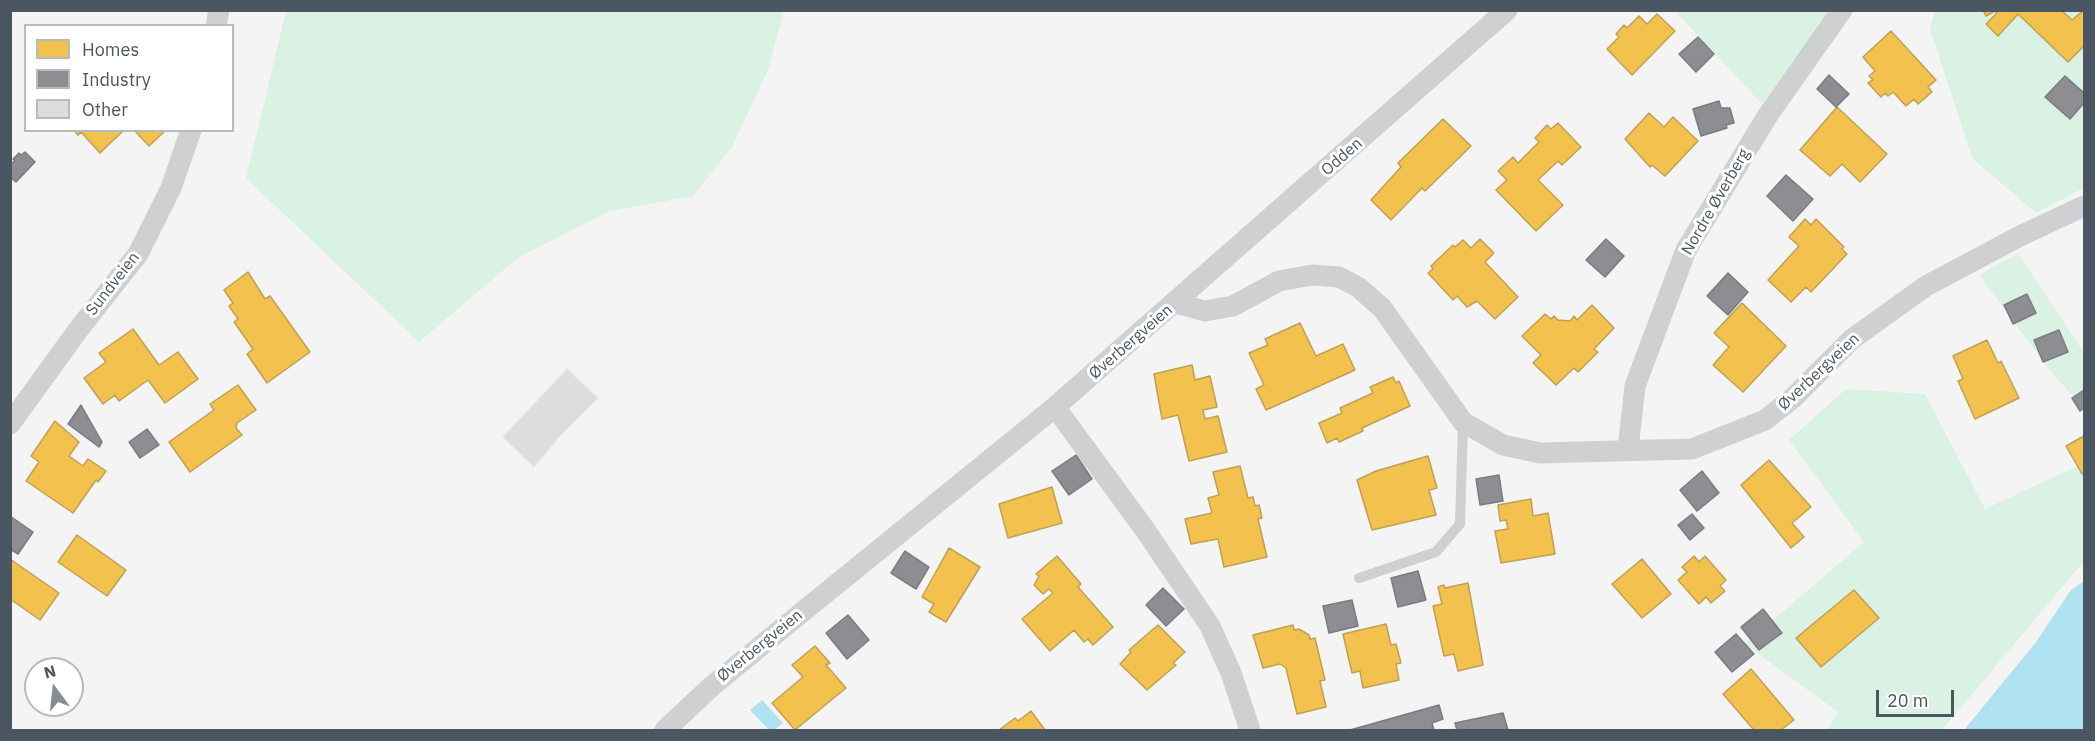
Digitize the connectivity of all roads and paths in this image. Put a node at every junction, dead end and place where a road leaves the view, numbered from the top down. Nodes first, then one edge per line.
1 (1507, 10) edge
2 (1842, 10) edge
3 (190, 132) edge
4 (2085, 206) edge
5 (1176, 303) junction
6 (1055, 407) junction
7 (1463, 422) junction
8 (10, 424) edge
9 (1628, 449) junction
10 (1359, 578) dead end
11 (665, 730) edge
12 (1250, 730) edge

1 - 5 street, Odden
2 - 9 street, Nordre Øverberg
3 - 8 street, Sundveien
4 - 9 street, Øverbergveien
5 - 6 street, Øverbergveien
5 - 7 street, Øverbergveien
6 - 11 street, Øverbergveien
6 - 12 street
7 - 9 street, Øverbergveien
7 - 10 lane

